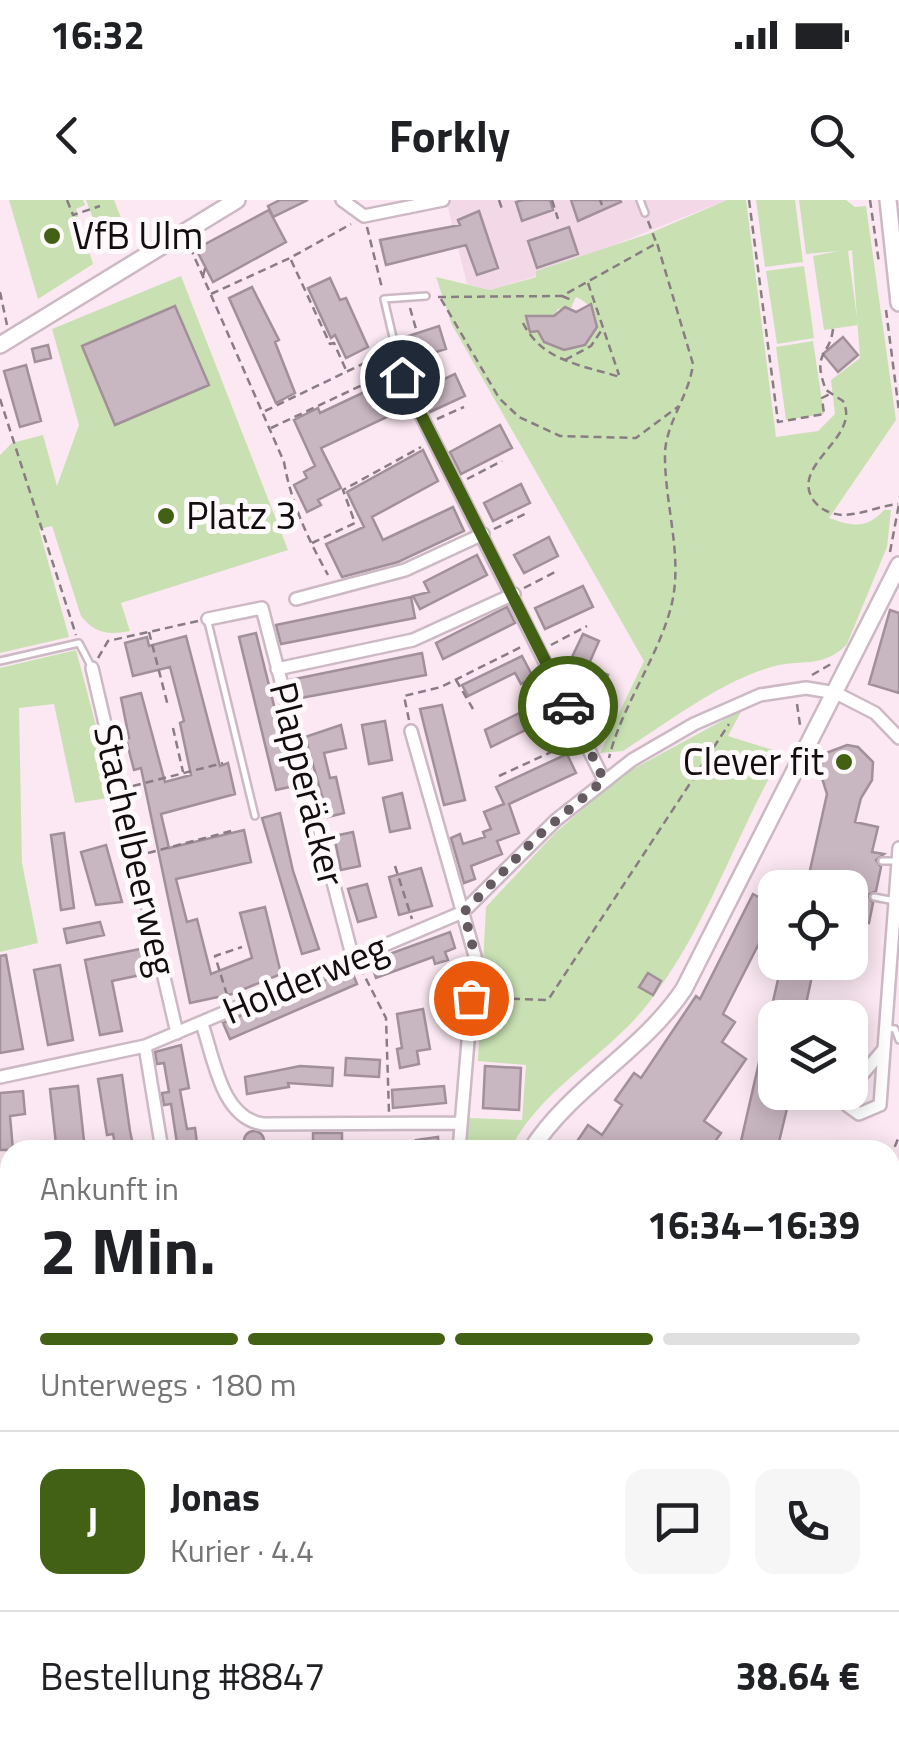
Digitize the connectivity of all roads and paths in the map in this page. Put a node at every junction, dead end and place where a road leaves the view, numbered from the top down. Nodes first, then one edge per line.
1 (67, 200) edge
2 (237, 200) edge
3 (342, 200) edge
4 (443, 200) edge
5 (499, 200) edge
6 (552, 200) edge
7 (640, 200) edge
8 (749, 200) edge
9 (888, 200) edge
10 (100, 206) dead end
11 (502, 209) dead end
12 (645, 212) joint
13 (364, 216) junction
14 (558, 219) dead end
15 (760, 228) dead end
16 (753, 229) junction
17 (184, 232) junction
18 (656, 243) junction
19 (290, 258) junction
20 (206, 265) dead end
21 (203, 276) junction
22 (588, 282) junction
23 (0, 292) edge
24 (211, 294) junction
25 (426, 296) joint
26 (562, 296) junction
27 (407, 297) junction
28 (440, 297) junction
29 (384, 299) junction
30 (574, 302) dead end
31 (899, 303) edge
32 (771, 306) dead end
33 (763, 307) junction
34 (523, 323) dead end
35 (604, 326) junction
36 (416, 328) dead end
37 (833, 329) dead end
38 (5, 342) edge
39 (564, 360) junction
40 (384, 367) junction
41 (347, 371) junction
42 (402, 377) junction
43 (780, 381) dead end
44 (773, 382) junction
45 (830, 394) junction
46 (0, 399) edge
47 (680, 406) junction
48 (464, 407) dead end
49 (263, 412) junction
50 (426, 424) junction
51 (270, 429) junction
52 (434, 440) junction
53 (502, 461) dead end
54 (457, 484) junction
55 (899, 504) edge
56 (527, 513) dead end
57 (483, 534) junction
58 (311, 544) junction
59 (899, 565) edge
60 (557, 571) dead end
61 (336, 590) junction
62 (514, 594) junction
63 (296, 599) dead end
64 (208, 619) junction
65 (587, 626) dead end
66 (149, 632) junction
67 (79, 643) junction
68 (538, 645) junction
69 (0, 661) edge
70 (92, 668) junction
71 (277, 669) junction
72 (456, 679) junction
73 (836, 693) junction
74 (737, 704) junction
75 (168, 706) dead end
76 (797, 706) dead end
77 (473, 709) dead end
78 (172, 728) dead end
79 (412, 730) joint
80 (800, 730) dead end
81 (584, 737) junction
82 (899, 738) edge
83 (223, 763) dead end
84 (184, 773) junction
85 (499, 776) dead end
86 (604, 780) junction
87 (140, 784) dead end
88 (255, 816) dead end
89 (235, 830) dead end
90 (899, 848) edge
91 (137, 856) junction
92 (882, 861) dead end
93 (898, 861) edge
94 (395, 866) dead end
95 (874, 897) dead end
96 (895, 901) junction
97 (464, 912) junction
98 (416, 930) junction
99 (242, 947) dead end
100 (355, 958) junction
101 (471, 998) junction
102 (231, 1011) junction
103 (202, 1024) junction
104 (886, 1028) junction
105 (177, 1033) junction
106 (899, 1040) edge
107 (145, 1046) junction
108 (884, 1049) junction
109 (868, 1068) edge
110 (0, 1078) edge
111 (854, 1110) edge
112 (460, 1123) junction
113 (389, 1124) junction
114 (160, 1140) edge
115 (459, 1140) edge
116 (539, 1140) edge

1 - 10 path
2 - 17 street
3 - 13 street
4 - 13 street
5 - 11 path
6 - 14 path
7 - 12 lane
8 - 16 path
9 - 31 street
12 - 18 path
13 - 19 path
13 - 29 path
15 - 16 path
16 - 33 path
17 - 21 path
17 - 38 street
18 - 22 path
18 - 47 path
19 - 24 path
19 - 41 path
20 - 21 path
21 - 24 path
22 - 26 path
22 - 35 path
23 - 38 path
24 - 49 path
25 - 27 lane
25 - 28 path
26 - 28 path
26 - 30 path
27 - 29 lane
27 - 36 path
28 - 47 path
29 - 42 lane
32 - 33 path
33 - 44 path
34 - 39 path
35 - 39 path
35 - 39 path
37 - 45 path
40 - 41 path
40 - 42 street
40 - 51 path
41 - 49 path
42 - 50 street
43 - 44 path
44 - 45 path
45 - 55 path
46 - 67 path
47 - 86 path
48 - 50 path
49 - 51 path
50 - 52 street
51 - 58 path
52 - 54 street
52 - 58 path
53 - 54 path
54 - 57 street
56 - 57 path
57 - 61 street
57 - 62 street
58 - 61 path
59 - 73 street
60 - 62 path
61 - 63 street
62 - 68 street
62 - 71 street
64 - 66 path
64 - 71 street, Plapperäcker
64 - 88 lane
65 - 68 path
66 - 70 path
66 - 75 path
67 - 69 lane
67 - 70 lane
68 - 72 path
68 - 81 street
70 - 91 street, Stachelbeerweg
71 - 100 street, Plapperäcker
72 - 77 path
72 - 79 path
73 - 74 street, Holderweg
73 - 82 street
73 - 116 street
74 - 86 street, Holderweg
74 - 101 path
76 - 80 path
78 - 84 path
79 - 97 street
81 - 85 path
81 - 86 street
83 - 84 path
84 - 87 path
86 - 97 street, Holderweg
89 - 91 path
90 - 93 street
91 - 105 street, Stachelbeerweg
92 - 93 lane
93 - 96 street
94 - 98 path
95 - 96 lane
96 - 104 street
97 - 98 street, Holderweg
97 - 101 street
98 - 100 street, Holderweg
99 - 102 path
100 - 102 street, Holderweg
100 - 113 path
101 - 112 street
102 - 103 street, Holderweg
103 - 105 street, Holderweg
103 - 113 street
104 - 106 lane
104 - 108 street
105 - 107 street, Holderweg
107 - 110 street, Holderweg
107 - 114 street
108 - 109 street
108 - 111 street
112 - 113 street
112 - 115 street

